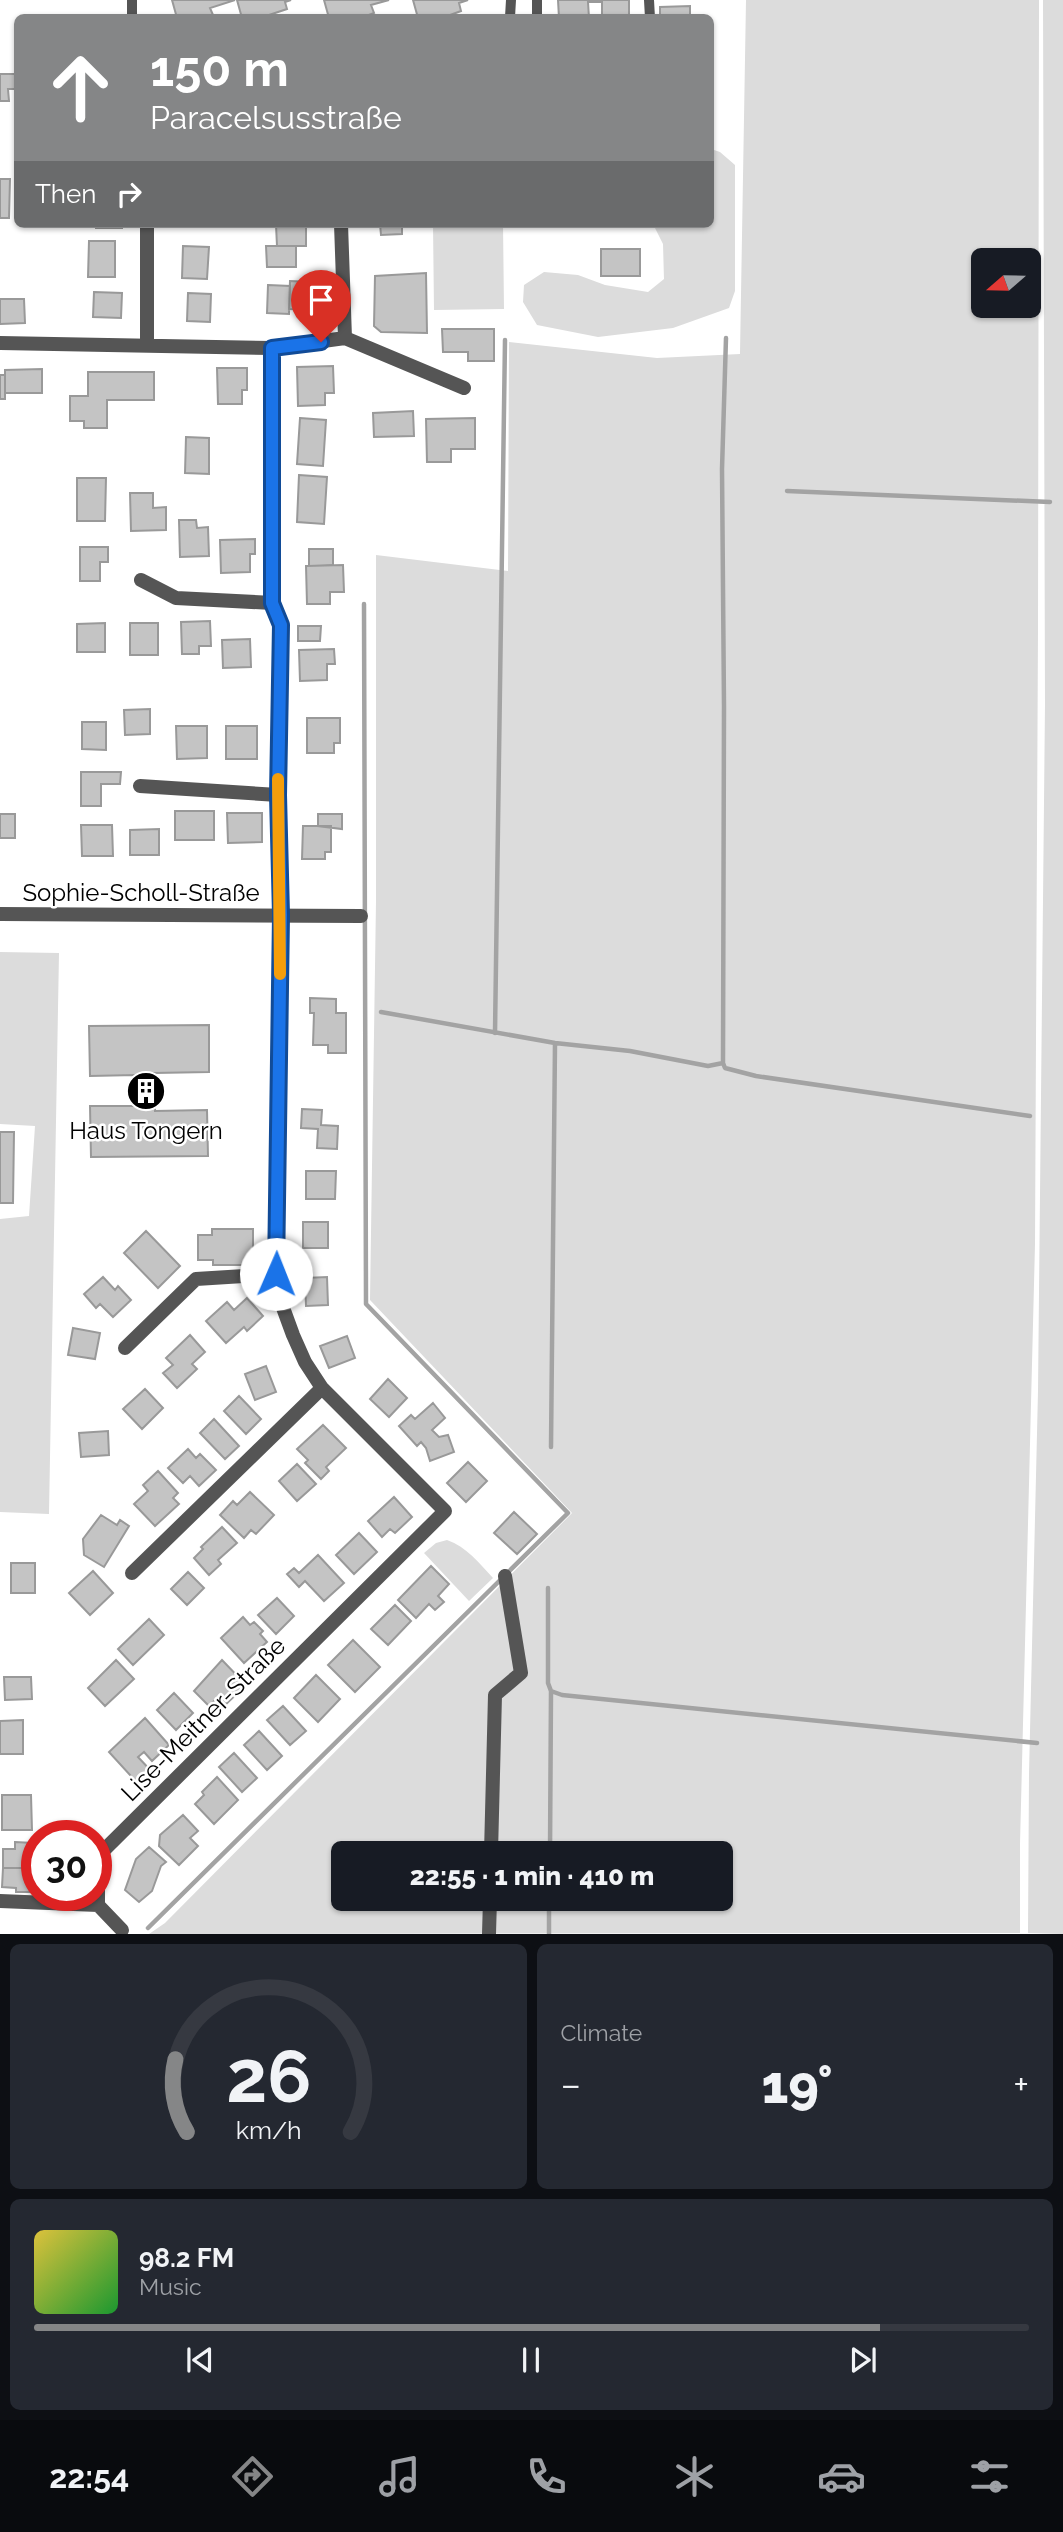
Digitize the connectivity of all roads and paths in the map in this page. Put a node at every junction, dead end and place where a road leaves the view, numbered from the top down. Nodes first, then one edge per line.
1 (147, 228) edge
2 (341, 228) edge
3 (345, 338) junction
4 (0, 343) edge
5 (147, 345) junction
6 (272, 348) junction
7 (464, 388) dead end
8 (141, 580) dead end
9 (272, 603) junction
10 (140, 786) dead end
11 (278, 795) junction
12 (0, 914) edge
13 (281, 915) junction
14 (361, 916) dead end
15 (276, 1274) junction
16 (125, 1348) dead end
17 (321, 1388) junction
18 (132, 1573) dead end
19 (505, 1576) dead end
20 (491, 1841) edge
21 (112, 1842) edge
22 (0, 1901) edge
23 (21, 1902) edge
24 (103, 1911) edge
25 (490, 1911) edge
26 (117, 1929) edge
27 (489, 1934) edge

1 - 5 street
2 - 3 street
3 - 6 street
3 - 7 street
4 - 5 street
5 - 6 street
6 - 9 street
8 - 9 street
9 - 11 street
10 - 11 street
11 - 13 street
12 - 13 street, Sophie-Scholl-Straße
13 - 14 street, Sophie-Scholl-Straße
13 - 15 street
15 - 16 street
15 - 17 street
17 - 18 street
17 - 21 street, Lise-Meitner-Straße
19 - 20 street
22 - 23 street
24 - 26 street
25 - 27 street

